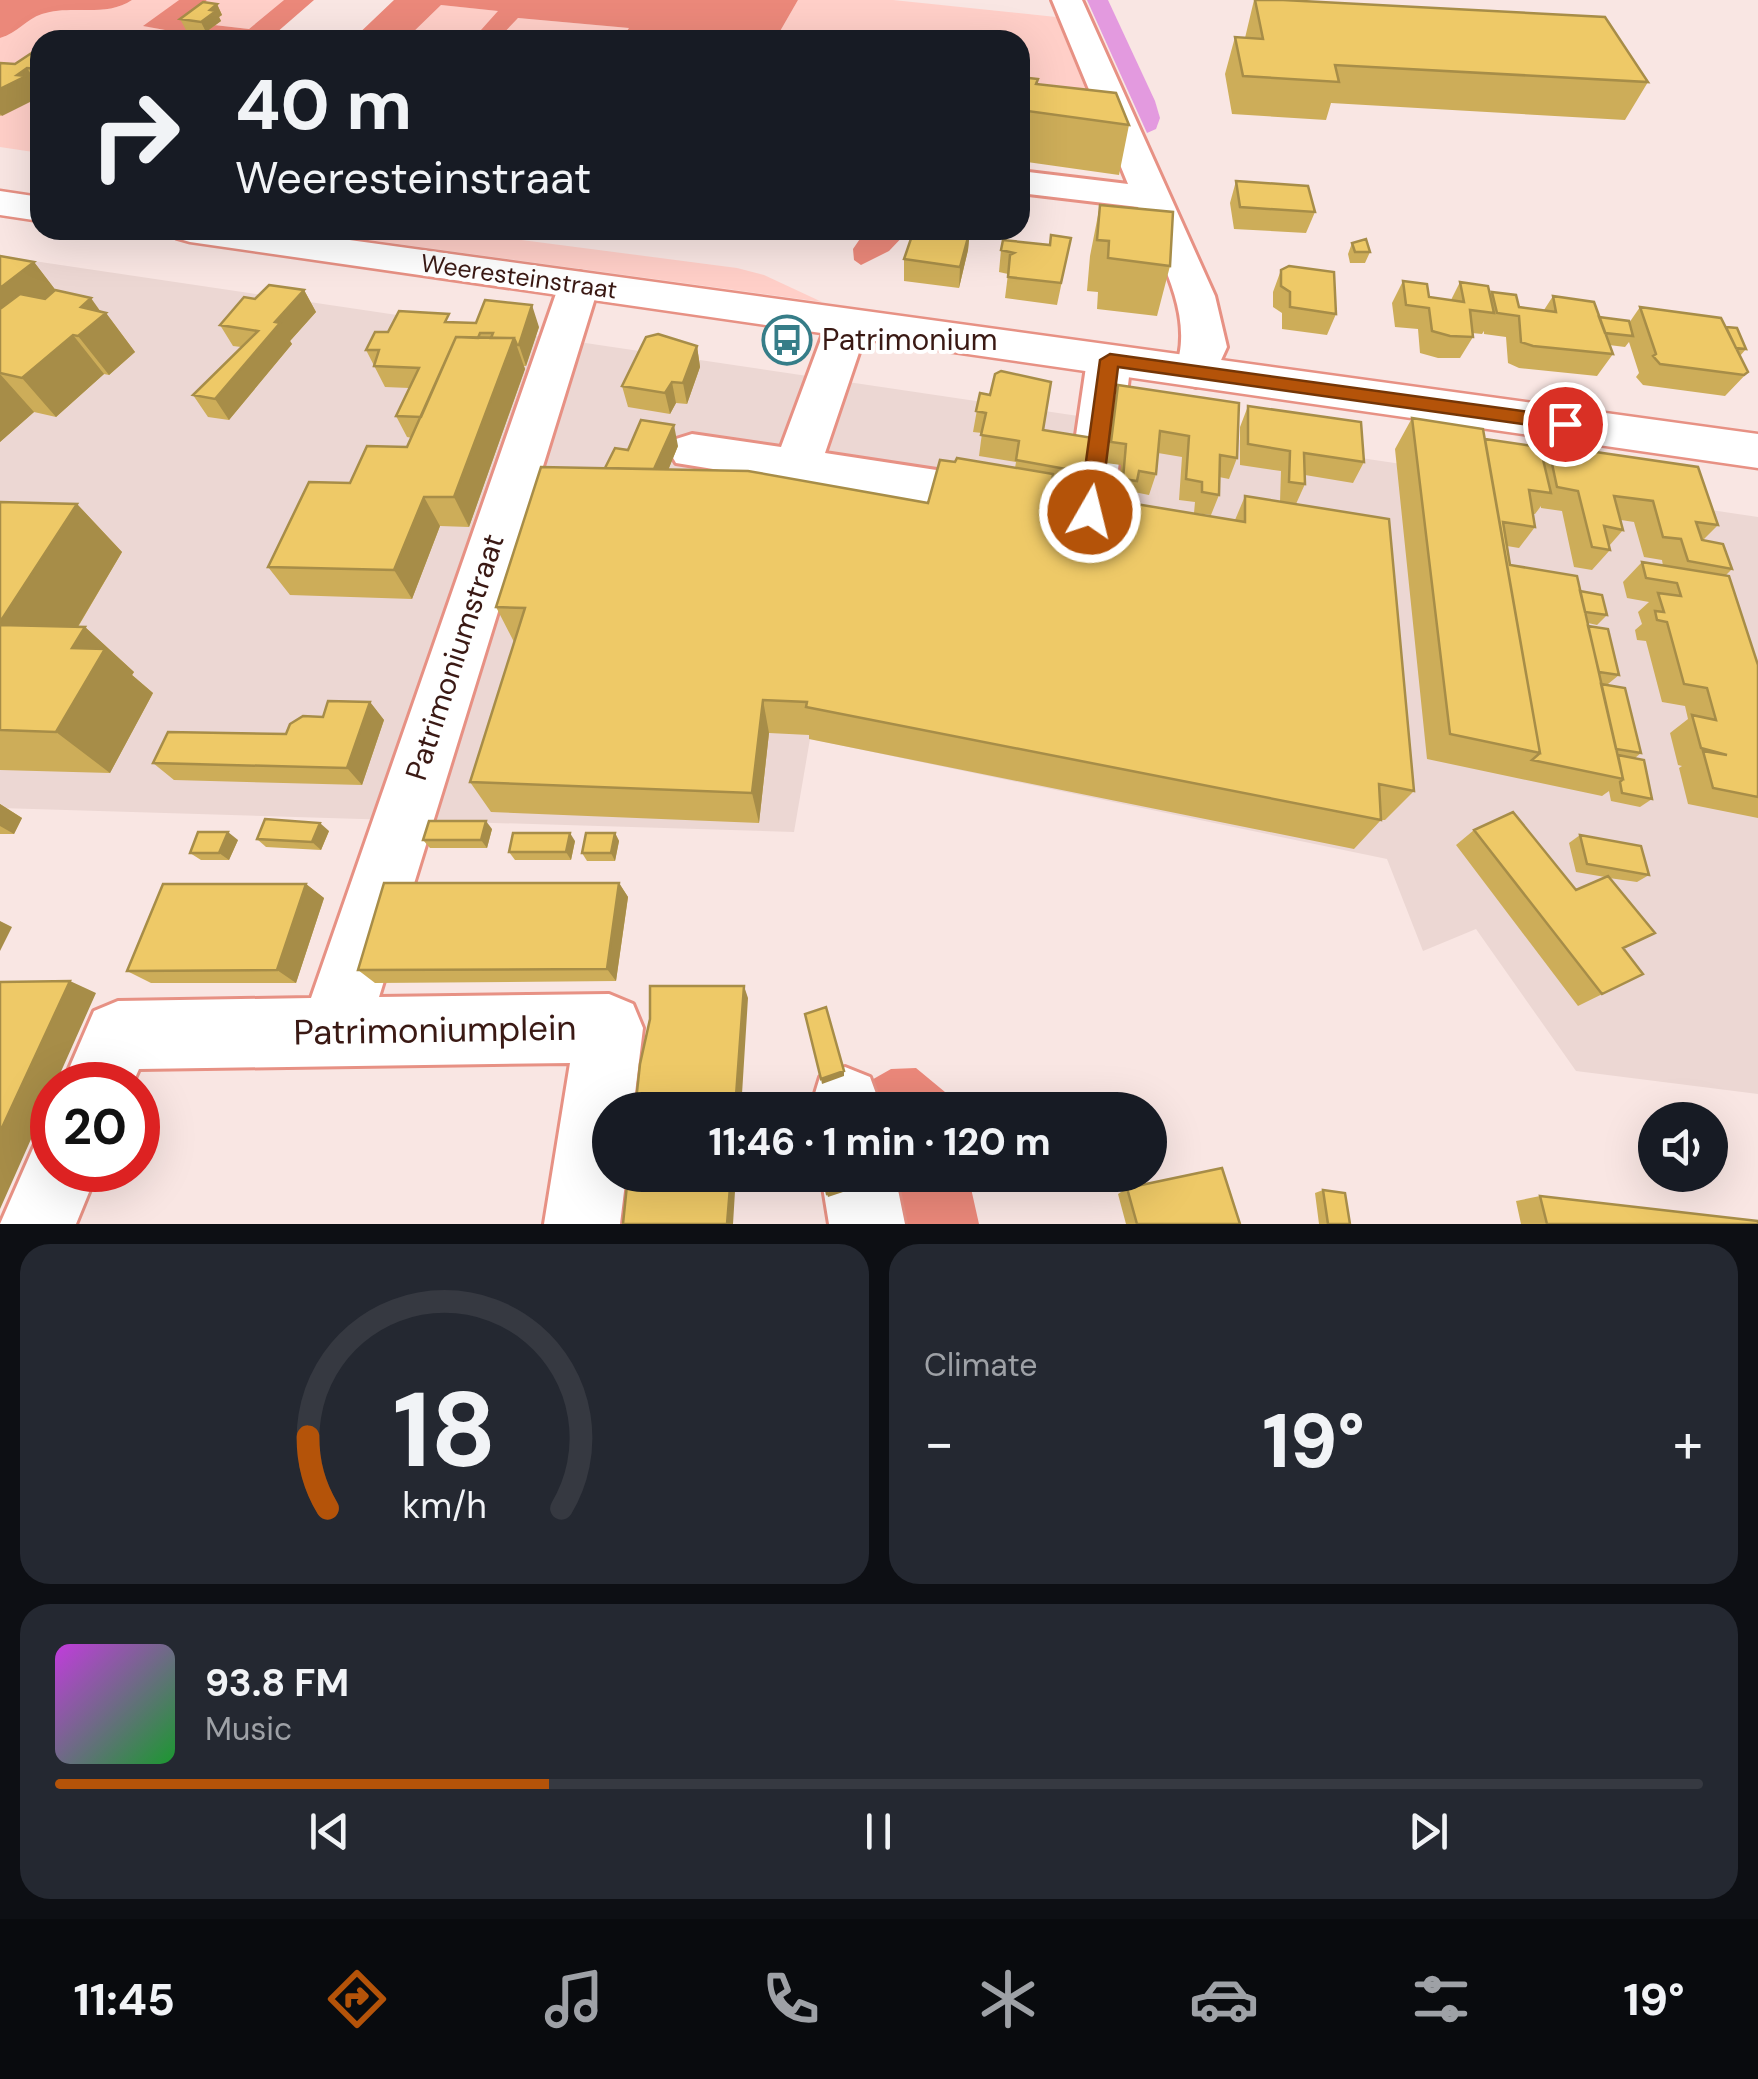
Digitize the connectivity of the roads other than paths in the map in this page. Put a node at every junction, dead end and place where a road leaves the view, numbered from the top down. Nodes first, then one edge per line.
1 (1067, 0) edge
2 (1030, 183) edge
3 (1152, 198) junction
4 (0, 204) edge
5 (30, 208) edge
6 (262, 240) edge
7 (580, 284) junction
8 (848, 323) junction
9 (1110, 360) junction
10 (1196, 372) junction
11 (692, 451) dead end
12 (1758, 452) edge
13 (797, 466) junction
14 (334, 1031) junction
15 (107, 1062) edge
16 (51, 1192) edge
17 (861, 1192) edge
18 (38, 1224) edge
19 (582, 1224) edge
20 (866, 1224) edge

1 - 3 street
2 - 3 street
3 - 10 street
4 - 5 main road
6 - 7 main road, Weeresteinstraat
7 - 8 main road, Weeresteinstraat
7 - 14 street, Patrimoniumstraat
8 - 9 main road, Weeresteinstraat
8 - 13 street
9 - 10 main road, Weeresteinstraat
9 - 13 street
10 - 12 main road, Weeresteinstraat
11 - 13 street
14 - 15 street, Patrimoniumplein
14 - 19 street, Patrimoniumplein
16 - 18 street
17 - 20 street

